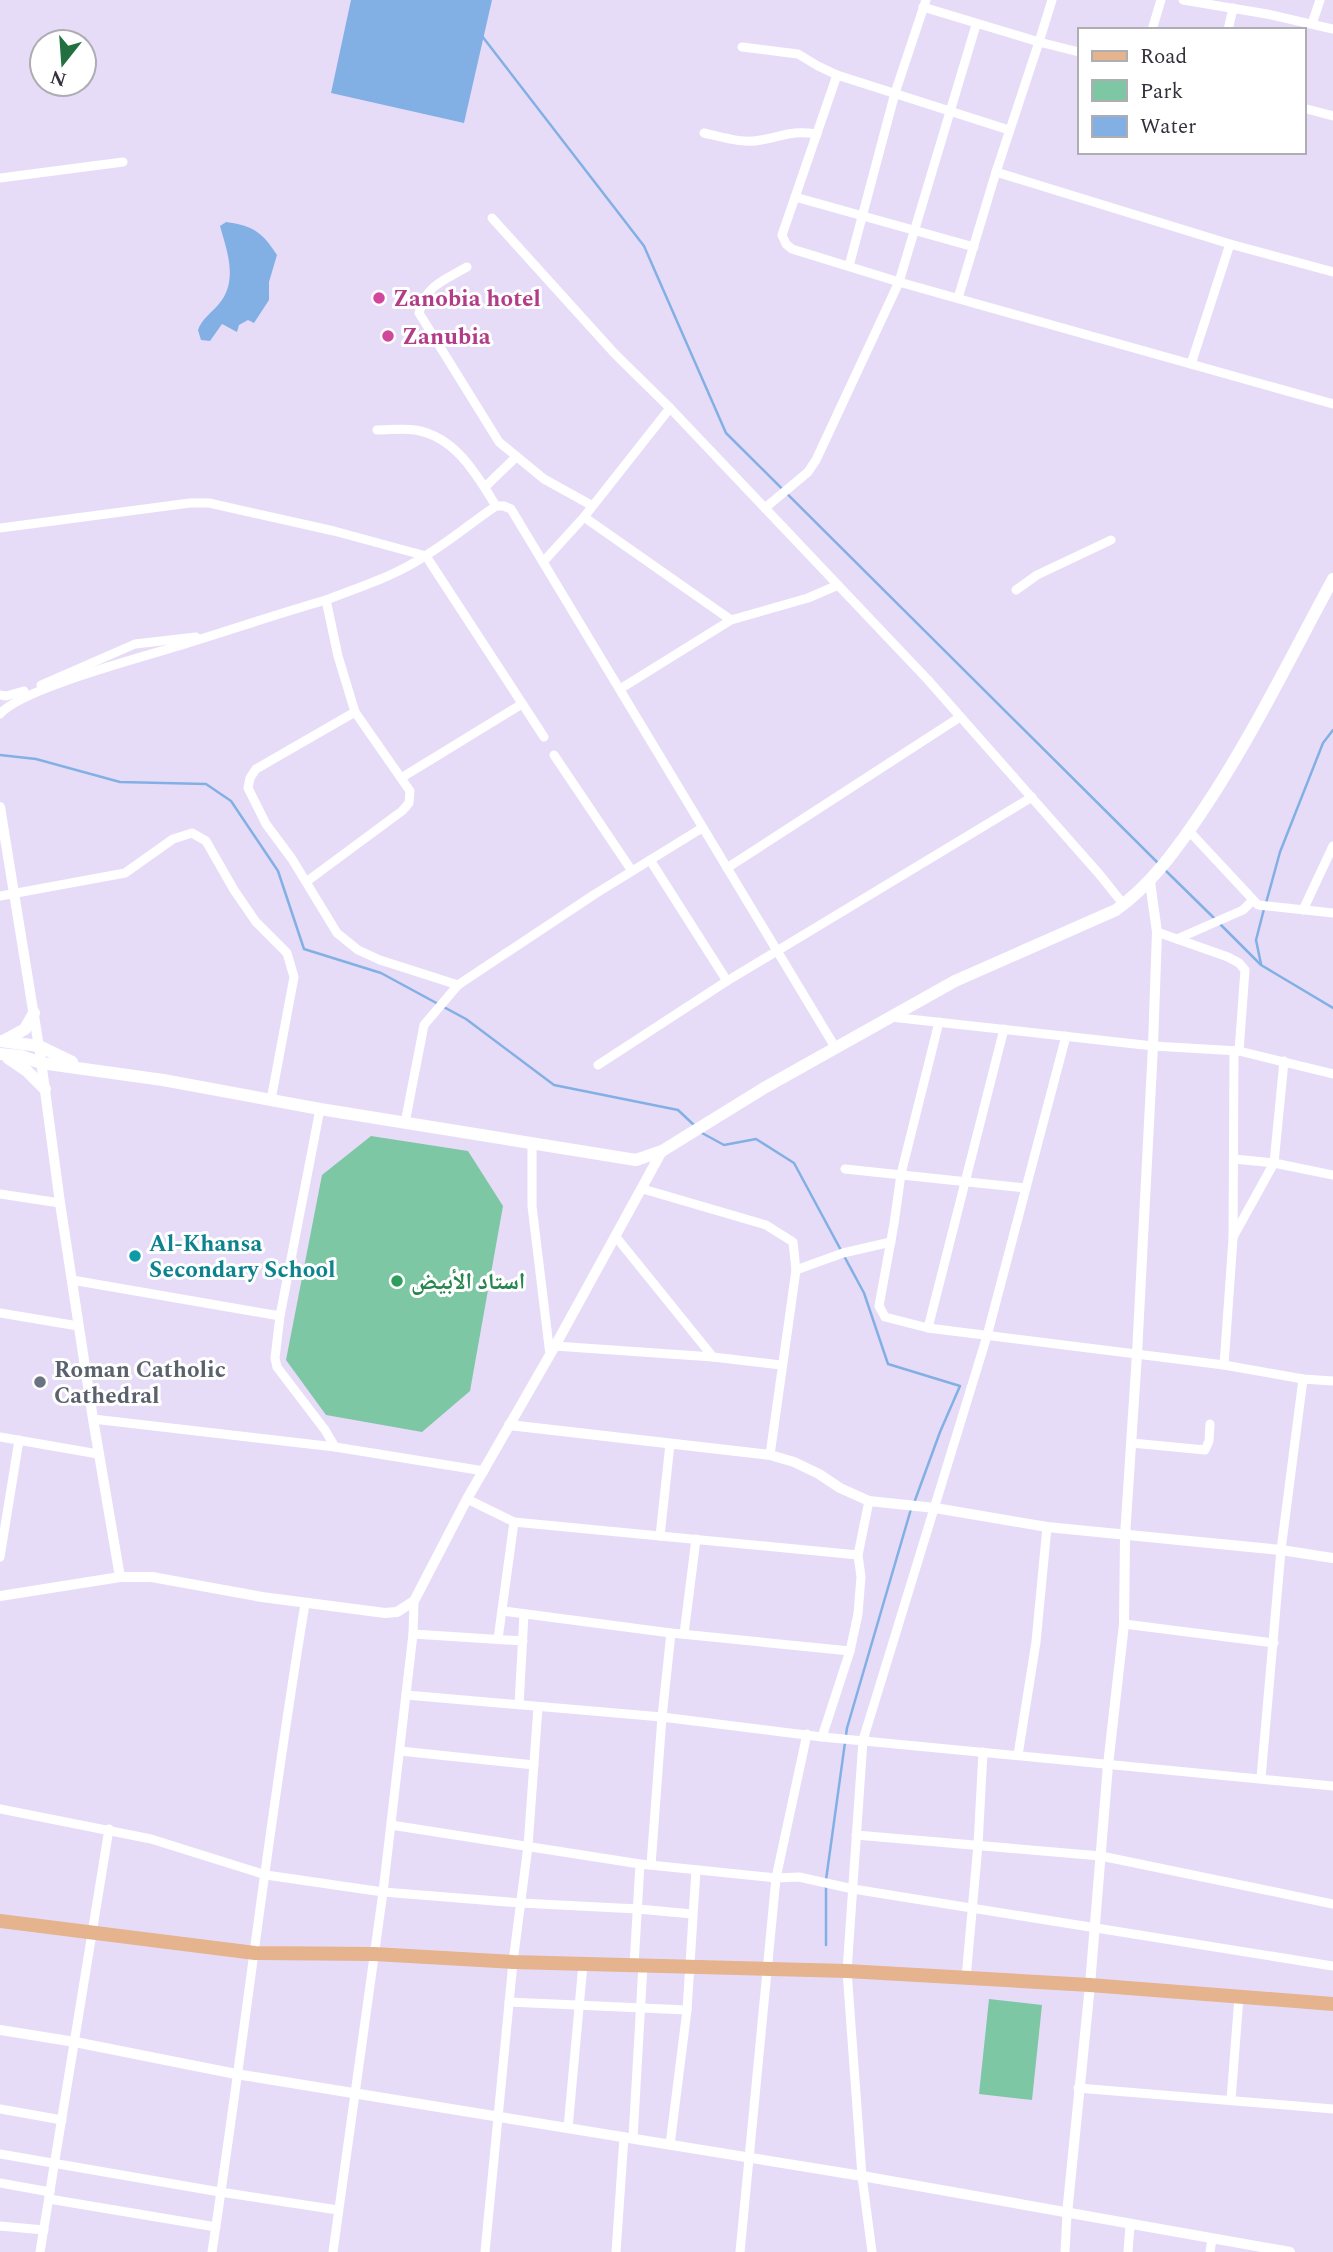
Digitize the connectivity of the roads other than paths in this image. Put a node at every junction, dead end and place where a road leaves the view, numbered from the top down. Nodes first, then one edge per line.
1 (1052, 0) edge
2 (1161, 0) edge
3 (1183, 0) edge
4 (1320, 0) edge
5 (924, 4) edge
6 (1233, 8) junction
7 (976, 24) junction
8 (1312, 24) junction
9 (1153, 28) edge
10 (1228, 28) edge
11 (1333, 29) edge
12 (1039, 41) junction
13 (742, 47) dead end
14 (1078, 52) edge
15 (837, 75) junction
16 (895, 93) junction
17 (1305, 109) edge
18 (949, 112) junction
19 (1333, 116) edge
20 (1009, 130) junction
21 (704, 133) dead end
22 (817, 134) junction
23 (122, 162) dead end
24 (996, 172) junction
25 (0, 178) edge
26 (795, 197) junction
27 (863, 214) junction
28 (492, 218) dead end
29 (914, 229) junction
30 (1230, 244) junction
31 (974, 247) junction
32 (849, 266) junction
33 (467, 267) dead end
34 (1333, 272) edge
35 (899, 282) junction
36 (958, 299) junction
37 (1191, 364) junction
38 (1333, 404) edge
39 (670, 408) junction
40 (377, 430) dead end
41 (515, 458) junction
42 (485, 487) junction
43 (591, 505) junction
44 (496, 506) junction
45 (765, 508) junction
46 (584, 517) junction
47 (0, 528) edge
48 (1111, 540) dead end
49 (426, 556) junction
50 (543, 562) junction
51 (1333, 579) edge
52 (838, 585) junction
53 (1016, 590) dead end
54 (326, 600) junction
55 (731, 620) junction
56 (212, 635) junction
57 (620, 690) junction
58 (0, 695) edge
59 (522, 704) junction
60 (355, 712) junction
61 (0, 714) edge
62 (960, 717) junction
63 (544, 737) dead end
64 (554, 755) dead end
65 (401, 778) junction
66 (1032, 797) junction
67 (0, 807) edge
68 (702, 828) junction
69 (1189, 831) junction
70 (1333, 846) edge
71 (650, 860) junction
72 (727, 868) junction
73 (632, 871) junction
74 (1153, 879) junction
75 (306, 882) junction
76 (16, 894) junction
77 (0, 896) edge
78 (1255, 903) junction
79 (1124, 905) junction
80 (1303, 910) junction
81 (1333, 913) edge
82 (1157, 932) junction
83 (1177, 939) junction
84 (778, 952) junction
85 (727, 981) junction
86 (458, 985) junction
87 (34, 1013) junction
88 (890, 1017) junction
89 (939, 1022) junction
90 (1004, 1029) junction
91 (1066, 1036) junction
92 (39, 1046) junction
93 (1153, 1046) junction
94 (1, 1047) edge
95 (835, 1047) junction
96 (1237, 1051) junction
97 (1284, 1061) junction
98 (41, 1063) junction
99 (598, 1065) dead end
100 (82, 1067) junction
101 (1333, 1074) edge
102 (45, 1089) junction
103 (271, 1100) junction
104 (320, 1109) junction
105 (405, 1123) junction
106 (532, 1144) junction
107 (662, 1151) junction
108 (1234, 1159) junction
109 (1274, 1163) junction
110 (845, 1169) dead end
111 (901, 1174) junction
112 (1333, 1175) edge
113 (965, 1180) junction
114 (1026, 1188) junction
115 (643, 1189) junction
116 (0, 1194) edge
117 (60, 1203) junction
118 (616, 1237) junction
119 (1233, 1239) junction
120 (891, 1242) junction
121 (796, 1270) junction
122 (72, 1280) junction
123 (0, 1313) edge
124 (280, 1315) junction
125 (78, 1326) junction
126 (928, 1328) junction
127 (987, 1336) junction
128 (553, 1350) junction
129 (1138, 1354) junction
130 (713, 1357) junction
131 (781, 1365) junction
132 (1224, 1365) junction
133 (1303, 1379) junction
134 (1333, 1381) edge
135 (93, 1419) junction
136 (1210, 1424) dead end
137 (509, 1425) junction
138 (0, 1437) edge
139 (19, 1440) junction
140 (1132, 1443) junction
141 (670, 1444) junction
142 (335, 1447) junction
143 (99, 1454) junction
144 (770, 1455) junction
145 (484, 1471) junction
146 (467, 1499) junction
147 (869, 1501) junction
148 (932, 1508) junction
149 (514, 1522) junction
150 (1047, 1528) junction
151 (660, 1536) junction
152 (1125, 1536) junction
153 (696, 1539) junction
154 (1281, 1550) junction
155 (858, 1555) junction
156 (0, 1557) edge
157 (1333, 1558) edge
158 (120, 1577) junction
159 (0, 1596) edge
160 (414, 1601) junction
161 (305, 1604) junction
162 (503, 1611) junction
163 (524, 1614) junction
164 (1124, 1624) junction
165 (671, 1633) junction
166 (413, 1634) junction
167 (684, 1634) junction
168 (498, 1639) junction
169 (523, 1640) junction
170 (1274, 1643) junction
171 (850, 1651) junction
172 (406, 1695) junction
173 (519, 1705) junction
174 (538, 1707) junction
175 (662, 1717) junction
176 (807, 1734) junction
177 (826, 1737) junction
178 (863, 1740) junction
179 (400, 1751) junction
180 (984, 1752) junction
181 (1018, 1755) junction
182 (534, 1765) junction
183 (1108, 1765) junction
184 (1261, 1779) junction
185 (1333, 1786) edge
186 (0, 1809) edge
187 (391, 1825) junction
188 (109, 1829) junction
189 (856, 1835) junction
190 (978, 1845) junction
191 (528, 1846) junction
192 (1101, 1856) junction
193 (640, 1864) junction
194 (652, 1865) junction
195 (696, 1870) junction
196 (266, 1875) junction
197 (776, 1878) junction
198 (853, 1889) junction
199 (383, 1892) junction
200 (521, 1903) junction
201 (1333, 1904) edge
202 (973, 1908) junction
203 (638, 1909) junction
204 (692, 1914) junction
205 (0, 1921) edge
206 (1094, 1927) junction
207 (92, 1934) junction
208 (256, 1954) junction
209 (374, 1954) junction
210 (513, 1962) junction
211 (583, 1964) junction
212 (639, 1965) junction
213 (690, 1966) junction
214 (1333, 1966) edge
215 (767, 1969) junction
216 (847, 1971) junction
217 (966, 1978) junction
218 (1090, 1985) junction
219 (1239, 1997) junction
220 (509, 2002) junction
221 (1333, 2004) edge
222 (579, 2006) junction
223 (641, 2007) junction
224 (687, 2010) junction
225 (0, 2030) edge
226 (75, 2042) junction
227 (236, 2074) junction
228 (1078, 2088) junction
229 (355, 2094) junction
230 (1231, 2100) junction
231 (0, 2109) edge
232 (1333, 2109) edge
233 (497, 2117) junction
234 (62, 2120) junction
235 (568, 2128) junction
236 (629, 2137) junction
237 (670, 2145) junction
238 (0, 2154) edge
239 (747, 2158) junction
240 (55, 2163) junction
241 (862, 2176) junction
242 (0, 2183) edge
243 (220, 2192) junction
244 (50, 2196) junction
245 (338, 2210) junction
246 (1067, 2214) junction
247 (1130, 2225) junction
248 (0, 2226) edge
249 (216, 2227) junction
250 (44, 2230) junction
251 (1212, 2239) junction
252 (40, 2252) edge
253 (212, 2252) edge
254 (333, 2252) edge
255 (485, 2252) edge
256 (616, 2252) edge
257 (740, 2252) edge
258 (872, 2252) edge
259 (1065, 2252) edge
260 (1128, 2252) edge
261 (1210, 2252) edge
262 (1290, 2252) edge

1 - 12 street
2 - 9 street
3 - 6 street
4 - 8 street
5 - 7 street
5 - 16 street
6 - 8 street
6 - 10 street
7 - 12 street
7 - 18 street
8 - 11 street
12 - 14 street
12 - 20 street
13 - 15 street
15 - 16 street
15 - 22 street
16 - 18 street
16 - 27 street
17 - 19 street
18 - 20 street
18 - 29 street
20 - 24 street
21 - 22 street
22 - 26 street
23 - 25 street
24 - 30 street
24 - 31 street
26 - 27 street
26 - 32 street
27 - 29 street
27 - 32 street
28 - 39 street
29 - 31 street
29 - 35 street
30 - 34 street
30 - 37 street
31 - 36 street
32 - 35 street
33 - 41 street
35 - 36 street
35 - 45 street
36 - 37 street
37 - 38 street
39 - 43 street
39 - 45 street
40 - 42 street
41 - 42 street
41 - 43 street
42 - 44 street
43 - 46 street
44 - 49 street
44 - 50 street
45 - 52 street
46 - 50 street
46 - 55 street
47 - 49 street
48 - 53 street
49 - 54 street
49 - 59 street
50 - 57 street
51 - 69 main road
52 - 55 street
52 - 62 street
54 - 56 street
54 - 60 street
55 - 57 street
56 - 58 street
56 - 61 street
57 - 68 street
59 - 63 street
59 - 65 street
60 - 65 street
60 - 75 street
62 - 66 street
62 - 72 street
64 - 73 street
65 - 75 street
66 - 79 street
66 - 84 street
67 - 76 street
68 - 71 street
68 - 72 street
69 - 74 main road
69 - 78 street
70 - 80 street
71 - 73 street
71 - 85 street
72 - 84 street
73 - 86 street
74 - 79 main road
74 - 82 street
75 - 86 street
76 - 77 street
76 - 87 street
76 - 103 street
78 - 80 street
78 - 83 street
79 - 88 main road
80 - 81 street
82 - 83 street
82 - 93 street
83 - 96 street
84 - 85 street
84 - 95 street
85 - 99 street
86 - 105 street
87 - 92 street
87 - 94 main road
88 - 89 street
88 - 95 main road
89 - 90 street
89 - 111 street
90 - 91 street
90 - 113 street
91 - 93 street
91 - 114 street
92 - 94 main road
92 - 98 street
92 - 100 main road
93 - 96 street
93 - 129 street
94 - 98 main road
94 - 102 main road
95 - 107 main road
96 - 97 street
96 - 108 street
97 - 101 street
97 - 109 street
98 - 100 main road
98 - 102 street
100 - 103 main road
102 - 117 street
103 - 104 main road
104 - 105 main road
104 - 124 street
105 - 106 main road
106 - 107 main road
106 - 128 street
107 - 115 street
108 - 109 street
108 - 119 street
109 - 112 street
109 - 119 street
110 - 111 street
111 - 113 street
111 - 120 street
113 - 114 street
113 - 126 street
114 - 127 street
115 - 118 street
115 - 121 street
116 - 117 street
117 - 122 street
118 - 128 street
118 - 130 street
119 - 132 street
120 - 121 street
120 - 126 street
121 - 131 street
122 - 124 street
122 - 125 street
123 - 125 street
124 - 142 street
125 - 135 street
126 - 127 street
127 - 129 street
127 - 148 street
128 - 130 street
128 - 137 street
129 - 132 street
129 - 140 street
130 - 131 street
131 - 144 street
132 - 133 street
133 - 134 street
133 - 154 street
135 - 142 street
135 - 143 street
136 - 140 street
137 - 141 street
137 - 145 street
138 - 139 street
139 - 143 street
139 - 156 street
140 - 152 street
141 - 144 street
141 - 151 street
142 - 145 street
143 - 158 street
144 - 147 street
145 - 146 street
146 - 149 street
146 - 160 street
147 - 148 street
147 - 155 street
148 - 150 street
148 - 178 street
149 - 151 street
149 - 162 street
150 - 152 street
150 - 181 street
151 - 153 street
152 - 154 street
152 - 164 street
153 - 155 street
153 - 167 street
154 - 157 street
154 - 170 street
155 - 171 street
158 - 159 street
158 - 161 street
160 - 161 street
160 - 166 street
161 - 196 street
162 - 163 street
162 - 168 street
163 - 165 street
163 - 169 street
164 - 170 street
164 - 183 street
165 - 167 street
165 - 175 street
166 - 168 street
166 - 172 street
167 - 171 street
168 - 169 street
169 - 173 street
170 - 184 street
171 - 177 street
172 - 173 street
172 - 179 street
173 - 174 street
174 - 175 street
174 - 182 street
175 - 176 street
175 - 194 street
176 - 177 street
176 - 197 street
177 - 178 street
178 - 180 street
178 - 189 street
179 - 182 street
179 - 187 street
180 - 181 street
180 - 190 street
181 - 183 street
182 - 191 street
183 - 184 street
183 - 192 street
184 - 185 street
186 - 188 street
187 - 191 street
187 - 199 street
188 - 196 street
188 - 207 street
189 - 190 street
189 - 198 street
190 - 192 street
190 - 202 street
191 - 193 street
191 - 200 street
192 - 201 street
192 - 206 street
193 - 194 street
193 - 203 street
194 - 195 street
195 - 197 street
195 - 204 street
196 - 199 street
196 - 208 street
197 - 198 street
197 - 215 street
198 - 202 street
198 - 216 street
199 - 200 street
199 - 209 street
200 - 203 street
200 - 210 street
202 - 206 street
202 - 217 street
203 - 204 street
203 - 212 street
204 - 213 street
205 - 207 main road
206 - 214 street
206 - 218 street
207 - 208 main road
207 - 226 street
208 - 209 main road
208 - 227 street
209 - 210 main road
209 - 229 street
210 - 211 main road
210 - 220 street
211 - 212 main road
211 - 222 street
212 - 213 main road
212 - 223 street
213 - 215 main road
213 - 224 street
215 - 216 main road
215 - 239 street
216 - 217 main road
216 - 241 street
217 - 218 main road
218 - 219 main road
218 - 228 street
219 - 221 main road
219 - 230 street
220 - 222 street
220 - 233 street
222 - 223 street
222 - 235 street
223 - 224 street
223 - 236 street
224 - 237 street
225 - 226 street
226 - 227 street
226 - 234 street
227 - 229 street
227 - 243 street
228 - 230 street
228 - 246 street
229 - 233 street
229 - 245 street
230 - 232 street
231 - 234 street
233 - 235 street
233 - 255 street
234 - 240 street
235 - 236 street
236 - 237 street
236 - 256 street
237 - 239 street
238 - 240 street
239 - 241 street
239 - 257 street
240 - 243 street
240 - 244 street
241 - 246 street
241 - 258 street
242 - 244 street
243 - 245 street
243 - 249 street
244 - 249 street
244 - 250 street
245 - 254 street
246 - 247 street
246 - 259 street
247 - 251 street
247 - 260 street
248 - 250 street
249 - 253 street
250 - 252 street
251 - 261 street
251 - 262 street

